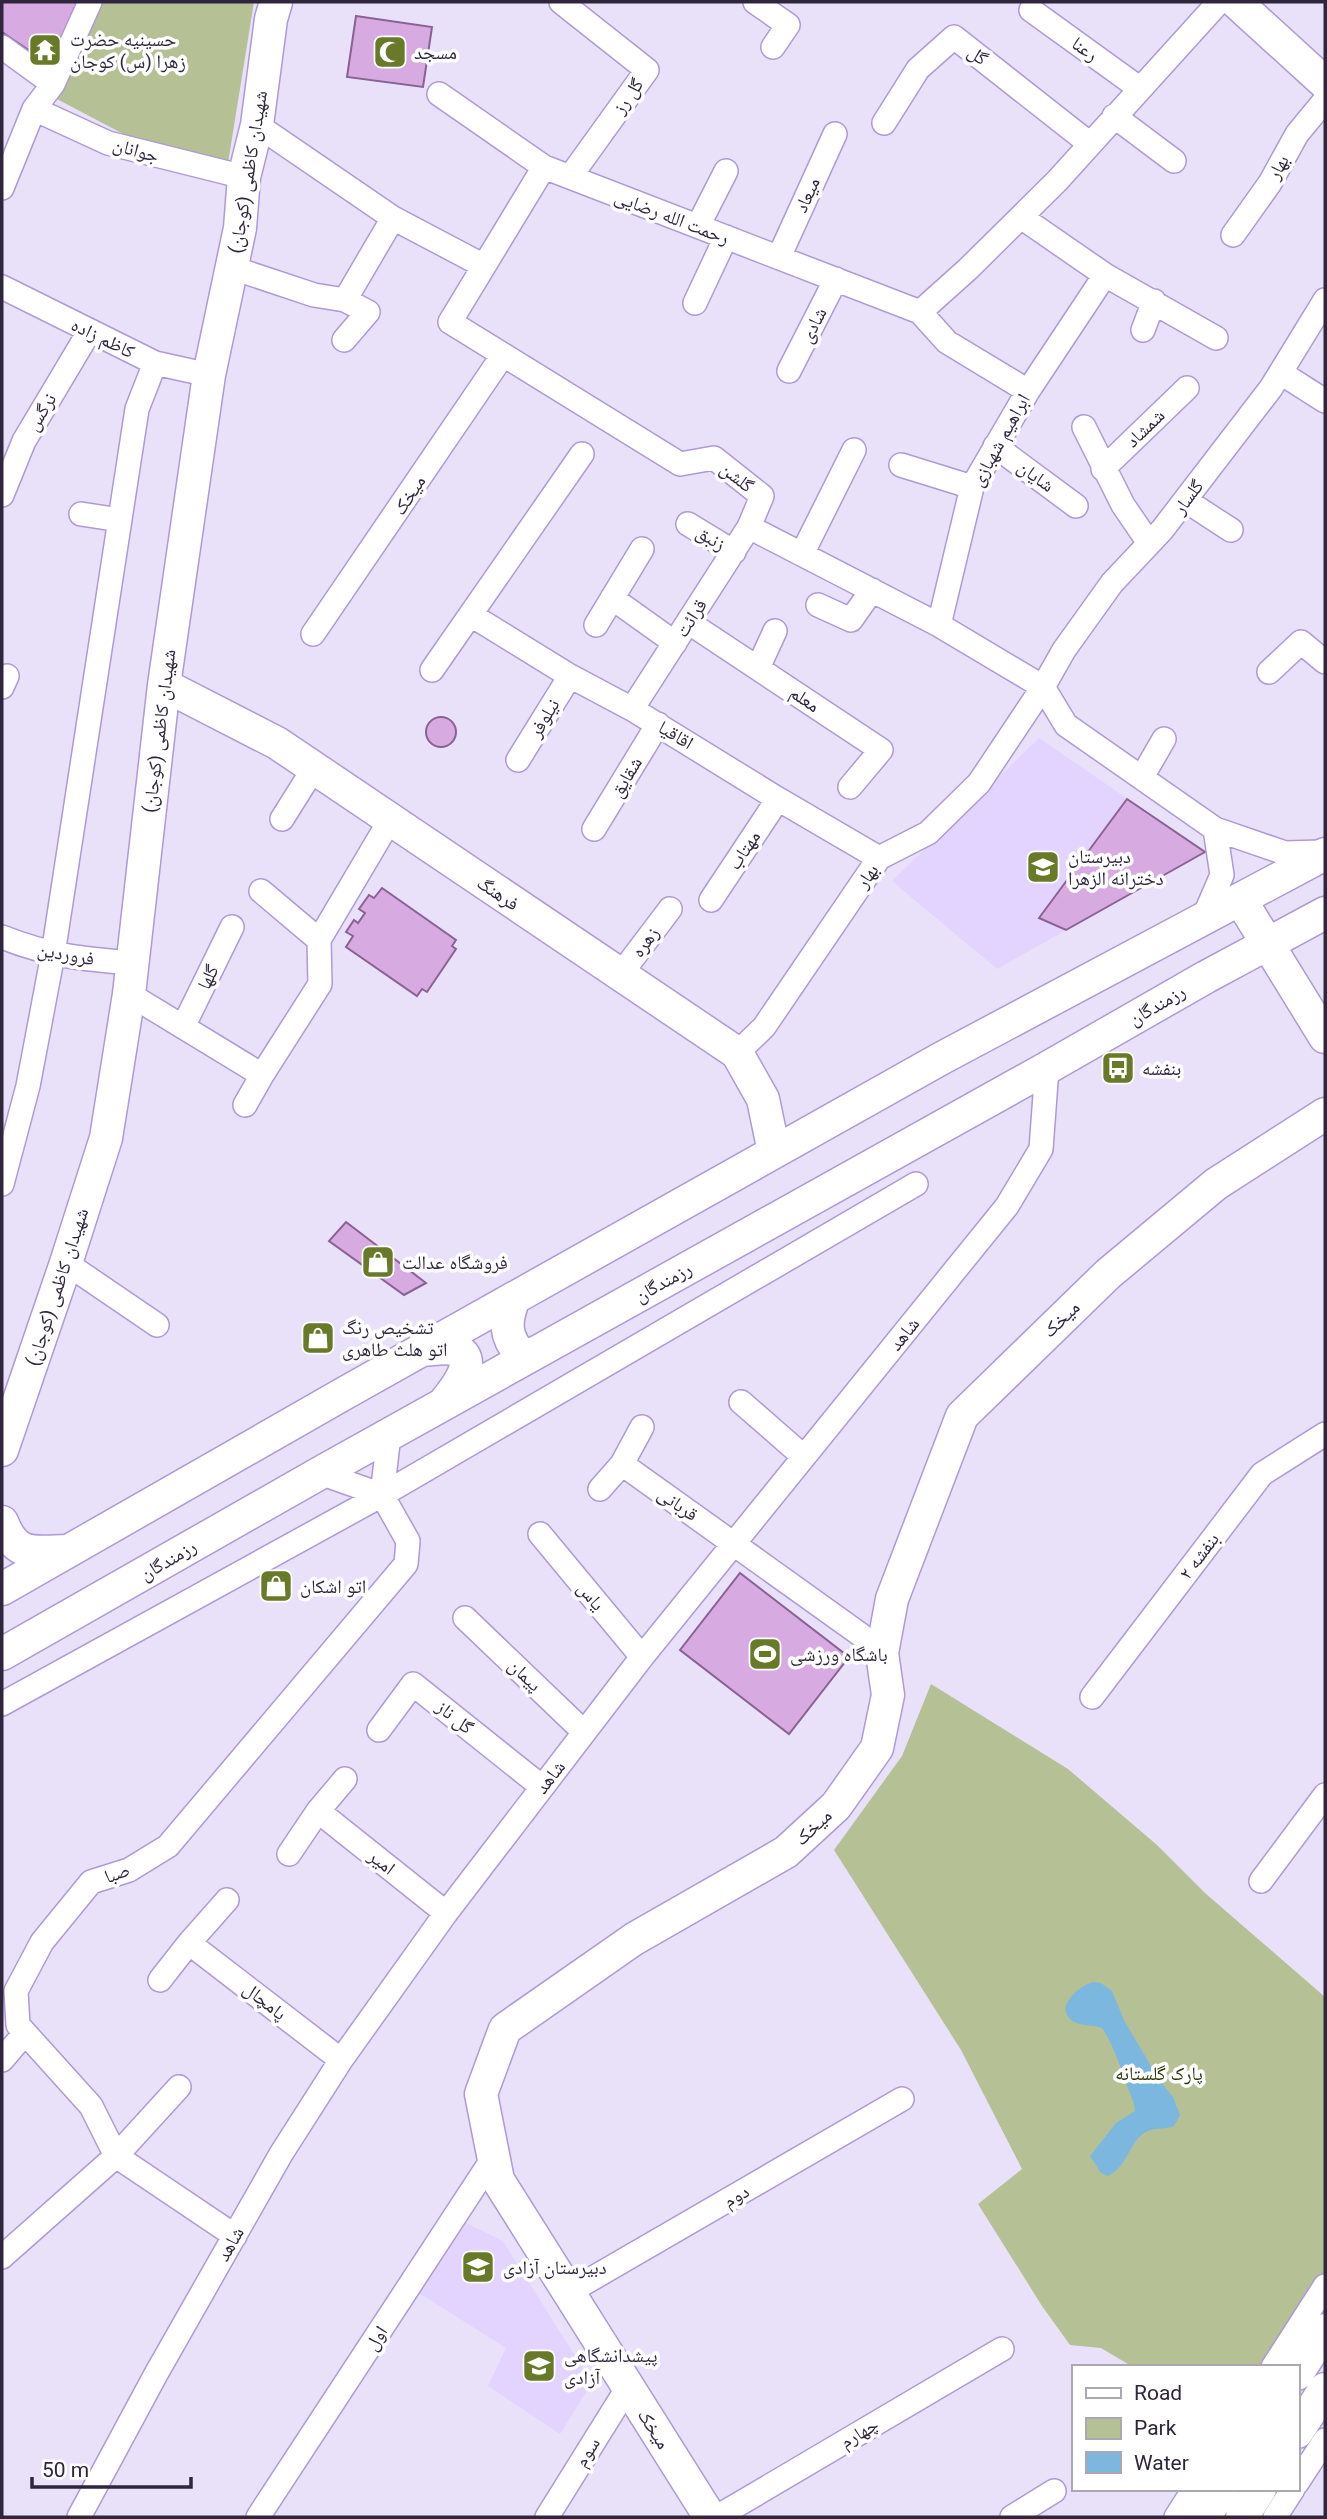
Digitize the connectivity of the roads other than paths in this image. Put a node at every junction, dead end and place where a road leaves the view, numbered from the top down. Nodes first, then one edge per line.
1 (90, 2) edge
2 (276, 2) edge
3 (561, 2) edge
4 (755, 2) edge
5 (1219, 2) edge
6 (1236, 2) edge
7 (1031, 10) dead end
8 (2, 47) edge
9 (774, 47) dead end
10 (1325, 83) edge
11 (53, 84) junction
12 (1139, 88) junction
13 (439, 94) dead end
14 (1325, 100) edge
15 (33, 109) junction
16 (1114, 116) junction
17 (884, 123) dead end
18 (257, 125) junction
19 (835, 134) dead end
20 (1090, 144) junction
21 (1174, 161) dead end
22 (544, 167) junction
23 (726, 171) dead end
24 (244, 177) junction
25 (570, 177) junction
26 (2, 188) edge
27 (1021, 217) junction
28 (393, 218) junction
29 (698, 226) junction
30 (1233, 235) dead end
31 (726, 237) junction
32 (779, 257) junction
33 (484, 266) junction
34 (233, 268) junction
35 (1105, 275) junction
36 (836, 279) junction
37 (2, 287) edge
38 (345, 300) junction
39 (1325, 300) edge
40 (1154, 301) junction
41 (695, 303) dead end
42 (920, 312) junction
43 (1143, 330) dead end
44 (89, 332) junction
45 (1216, 338) dead end
46 (344, 340) dead end
47 (503, 355) junction
48 (155, 363) junction
49 (789, 371) dead end
50 (1281, 373) junction
51 (209, 374) junction
52 (1187, 388) dead end
53 (1028, 391) junction
54 (1325, 401) edge
55 (1084, 426) dead end
56 (995, 446) junction
57 (854, 450) dead end
58 (582, 454) dead end
59 (9, 457) edge
60 (901, 465) dead end
61 (1103, 469) junction
62 (972, 487) junction
63 (2, 495) edge
64 (1185, 500) junction
65 (1076, 506) dead end
66 (81, 514) dead end
67 (120, 520) junction
68 (688, 524) dead end
69 (749, 527) junction
70 (1231, 530) dead end
71 (1149, 543) junction
72 (642, 549) dead end
73 (734, 552) junction
74 (802, 554) junction
75 (872, 590) junction
76 (612, 598) junction
77 (818, 605) dead end
78 (471, 614) junction
79 (688, 622) junction
80 (596, 625) dead end
81 (939, 625) junction
82 (775, 631) dead end
83 (313, 634) dead end
84 (675, 643) junction
85 (1325, 662) edge
86 (758, 668) junction
87 (432, 670) dead end
88 (1269, 672) dead end
89 (570, 676) junction
90 (164, 685) junction
91 (1043, 687) junction
92 (632, 709) junction
93 (658, 724) junction
94 (1164, 739) dead end
95 (518, 760) dead end
96 (314, 768) junction
97 (1142, 777) junction
98 (850, 787) dead end
99 (778, 799) junction
100 (282, 819) dead end
101 (390, 820) junction
102 (594, 829) dead end
103 (1215, 829) junction
104 (1325, 853) edge
105 (880, 858) junction
106 (261, 891) dead end
107 (1240, 899) junction
108 (710, 900) dead end
109 (670, 909) dead end
110 (1325, 913) edge
111 (1203, 919) junction
112 (232, 927) dead end
113 (2, 937) edge
114 (319, 940) junction
115 (1268, 944) junction
116 (53, 954) junction
117 (620, 975) junction
118 (131, 979) junction
119 (183, 1027) junction
120 (1325, 1037) edge
121 (737, 1053) junction
122 (1047, 1068) junction
123 (262, 1074) junction
124 (245, 1105) dead end
125 (1325, 1114) edge
126 (774, 1152) junction
127 (2, 1184) edge
128 (916, 1184) dead end
129 (66, 1263) junction
130 (514, 1298) junction
131 (157, 1325) dead end
132 (420, 1350) junction
133 (535, 1353) junction
134 (741, 1402) dead end
135 (443, 1404) junction
136 (642, 1427) dead end
137 (1325, 1434) edge
138 (389, 1435) junction
139 (2, 1450) edge
140 (804, 1457) junction
141 (622, 1464) junction
142 (320, 1473) junction
143 (600, 1489) dead end
144 (382, 1495) junction
145 (2, 1522) edge
146 (540, 1534) dead end
147 (734, 1543) junction
148 (65, 1552) junction
149 (2, 1589) edge
150 (465, 1618) dead end
151 (861, 1635) dead end
152 (2, 1654) edge
153 (642, 1657) junction
154 (1092, 1697) dead end
155 (2, 1704) edge
156 (379, 1730) dead end
157 (584, 1732) junction
158 (345, 1779) dead end
159 (542, 1787) junction
160 (1325, 1795) edge
161 (318, 1811) junction
162 (289, 1854) dead end
163 (1261, 1881) dead end
164 (227, 1900) dead end
165 (446, 1913) junction
166 (189, 1943) junction
167 (160, 1980) dead end
168 (25, 2033) junction
169 (2, 2060) edge
170 (341, 2060) junction
171 (179, 2087) dead end
172 (902, 2099) dead end
173 (116, 2155) junction
174 (493, 2158) junction
175 (234, 2236) junction
176 (2, 2257) edge
177 (1325, 2286) edge
178 (569, 2292) junction
179 (1325, 2330) edge
180 (1002, 2348) dead end
181 (1274, 2365) edge
182 (1299, 2371) edge
183 (628, 2387) junction
184 (1325, 2389) edge
185 (1299, 2429) edge
186 (1325, 2440) edge
187 (1299, 2480) edge
188 (1054, 2491) dead end
189 (1193, 2491) edge
190 (1222, 2491) edge
191 (1259, 2491) edge
192 (1292, 2491) edge
193 (79, 2517) edge
194 (258, 2517) edge
195 (547, 2517) edge
196 (709, 2517) edge
197 (717, 2517) edge
198 (1012, 2517) edge
199 (1176, 2517) edge
200 (1205, 2517) edge
201 (1242, 2517) edge
202 (1275, 2517) edge

1 - 11 street
2 - 18 main road, شهیدان کاظمی (کوجان)
3 - 25 street, گل رز
4 - 9 street
5 - 12 street
6 - 10 main road
7 - 12 street, رعنا
8 - 11 street
11 - 15 street
12 - 16 street
13 - 22 street, رحمت الله رضایی
14 - 30 street, بهار
15 - 24 street, جوانان
15 - 26 street
16 - 20 street
16 - 21 street
17 - 20 street, گل
18 - 24 main road, شهیدان کاظمی (کوجان)
18 - 28 street
19 - 32 street, میعاد
20 - 27 street
22 - 25 street, رحمت الله رضایی
22 - 33 street
23 - 29 street
24 - 34 main road, شهیدان کاظمی (کوجان)
25 - 29 street, رحمت الله رضایی
27 - 35 street
27 - 42 street
28 - 33 street
28 - 38 street
29 - 31 street, رحمت الله رضایی
31 - 32 street, رحمت الله رضایی
31 - 41 street
32 - 36 street, رحمت الله رضایی
33 - 47 street, گلشن
34 - 38 street
34 - 51 main road, شهیدان کاظمی (کوجان)
35 - 40 street
35 - 53 street, ابراهیم شهبازی
36 - 42 street, رحمت الله رضایی
36 - 49 street, شادی
37 - 44 street, کاظم زاده
38 - 46 street
39 - 50 street, گلسار
40 - 43 street
40 - 45 street
42 - 53 street, رحمت الله رضایی
44 - 48 street, کاظم زاده
44 - 59 street, نرگس
47 - 69 street, گلشن
47 - 83 street, میخک
48 - 51 street, کاظم زاده
48 - 67 street
50 - 54 street
50 - 64 street, گلسار
51 - 90 main road, شهیدان کاظمی (کوجان)
52 - 61 street, شمشاد
53 - 56 street, ابراهیم شهبازی
55 - 61 street
56 - 62 street, ابراهیم شهبازی
56 - 65 street, شایان
57 - 74 street
58 - 78 street
59 - 63 street, نرگس
60 - 62 street
61 - 71 street
62 - 81 street, ابراهیم شهبازی
64 - 70 street
64 - 71 street, گلسار
66 - 67 street
67 - 116 street
68 - 73 street, زنبق
69 - 73 street, قرائت
69 - 74 street
71 - 91 street, گلسار
72 - 76 street
73 - 79 street, قرائت
74 - 75 street
75 - 77 street
75 - 81 street
76 - 80 street
76 - 84 street
78 - 87 street
78 - 89 street, اقاقیا
79 - 84 street, قرائت
79 - 86 street, معلم
81 - 91 street
82 - 86 street
84 - 92 street, قرائت
85 - 88 street
86 - 98 street, معلم
89 - 92 street, اقاقیا
89 - 95 street, نیلوفر
90 - 96 main road, فرهنگ
90 - 118 main road, شهیدان کاظمی (کوجان)
91 - 97 street
91 - 105 street, بهار
92 - 93 street, اقاقیا
93 - 99 street, اقاقیا
93 - 102 street, شقایق
94 - 97 street
96 - 100 street
96 - 101 main road, فرهنگ
97 - 103 street
99 - 105 street, اقاقیا
99 - 108 street, مهتاب
101 - 114 street
101 - 117 main road, فرهنگ
103 - 104 street
103 - 111 street
104 - 107 main road
105 - 121 street, بهار
106 - 114 street
107 - 111 main road
107 - 115 main road
109 - 117 street, زهره
110 - 115 main road, رزمندگان
111 - 126 main road
112 - 119 street, گلها
113 - 116 street, فروردین
114 - 123 street
115 - 120 main road
115 - 122 main road, رزمندگان
116 - 118 street, فروردین
116 - 127 street
117 - 121 main road, فرهنگ
118 - 119 street
118 - 129 main road, شهیدان کاظمی (کوجان)
119 - 123 street
121 - 126 main road, فرهنگ
122 - 133 main road, رزمندگان
122 - 140 street, شاهد
123 - 124 street
125 - 174 main road, میخک
126 - 130 main road
128 - 144 street
129 - 131 street
129 - 139 main road, شهیدان کاظمی (کوجان)
130 - 132 main road
130 - 133 main road
132 - 135 main road
132 - 148 main road
133 - 135 main road, رزمندگان
134 - 140 street
135 - 138 main road, رزمندگان
136 - 141 street
137 - 154 street, بنفشه ۲
138 - 142 main road, رزمندگان
138 - 144 street
140 - 147 street, شاهد
141 - 143 street
141 - 147 street, قربانی
142 - 144 street
142 - 152 main road, رزمندگان
144 - 155 street
144 - 168 street, صبا
145 - 148 main road
146 - 153 street, یاس
147 - 151 street, قربانی
147 - 153 street, شاهد
148 - 149 main road
150 - 157 street, پیمان
153 - 157 street, شاهد
156 - 159 street, گل ناز
157 - 159 street, شاهد
158 - 161 street
159 - 165 street, شاهد
160 - 163 street
161 - 162 street
161 - 165 street, امیر
164 - 166 street
165 - 170 street, شاهد
166 - 167 street
166 - 170 street, پامچال
168 - 169 street
168 - 173 street, صبا
170 - 175 street, شاهد
171 - 173 street
172 - 178 street, دوم
173 - 175 street, صبا
173 - 176 street
174 - 178 main road, میخک
174 - 194 street, اول
175 - 193 street, شاهد
177 - 181 street
178 - 183 main road, میخک
179 - 182 main road
180 - 197 street, چهارم
183 - 195 street, سوم
183 - 196 main road, میخک
184 - 185 main road
186 - 187 street
188 - 198 street
189 - 199 street
190 - 200 main road
191 - 201 main road
192 - 202 street

